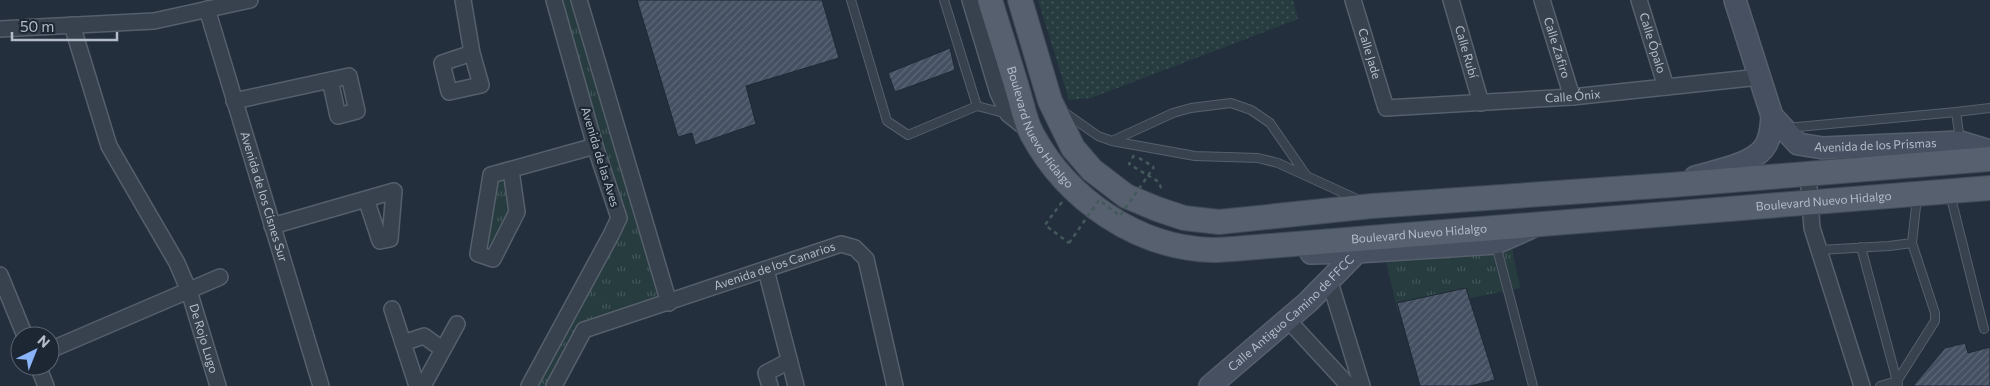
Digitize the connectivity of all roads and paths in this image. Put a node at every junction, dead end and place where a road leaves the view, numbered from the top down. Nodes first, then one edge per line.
1 (250, 0) edge
2 (463, 0) edge
3 (554, 0) edge
4 (579, 0) edge
5 (851, 0) edge
6 (944, 0) edge
7 (970, 0) edge
8 (990, 0) edge
9 (1020, 0) edge
10 (1353, 0) edge
11 (1451, 0) edge
12 (1542, 0) edge
13 (1639, 0) edge
14 (1735, 0) edge
15 (207, 9) junction
16 (72, 25) junction
17 (0, 29) edge
18 (472, 53) dead end
19 (1760, 77) junction
20 (330, 80) dead end
21 (1666, 87) junction
22 (1572, 97) junction
23 (234, 101) junction
24 (1050, 101) junction
25 (1481, 103) junction
26 (976, 106) junction
27 (1386, 108) joint
28 (1990, 108) edge
29 (1956, 112) junction
30 (1008, 114) junction
31 (1777, 122) junction
32 (1031, 132) junction
33 (1112, 141) junction
34 (1960, 142) junction
35 (595, 146) junction
36 (1990, 151) edge
37 (1990, 157) edge
38 (511, 170) junction
39 (1808, 174) junction
40 (1307, 177) junction
41 (1158, 182) dead end
42 (1671, 185) junction
43 (1990, 188) edge
44 (1072, 189) junction
45 (1949, 192) junction
46 (1918, 194) junction
47 (1506, 197) junction
48 (366, 199) dead end
49 (1810, 204) junction
50 (1372, 206) junction
51 (619, 218) junction
52 (643, 219) junction
53 (1540, 224) junction
54 (272, 226) junction
55 (1496, 243) junction
56 (1912, 243) junction
57 (1372, 246) junction
58 (1257, 247) junction
59 (1861, 248) junction
60 (1819, 250) junction
61 (1320, 253) junction
62 (766, 270) junction
63 (0, 275) edge
64 (220, 277) dead end
65 (1329, 279) junction
66 (189, 291) junction
67 (669, 303) junction
68 (392, 309) dead end
69 (568, 313) junction
70 (1288, 320) junction
71 (457, 324) dead end
72 (21, 326) edge
73 (1984, 329) dead end
74 (584, 330) junction
75 (402, 343) junction
76 (60, 346) edge
77 (442, 349) junction
78 (1352, 354) junction
79 (789, 361) junction
80 (1334, 369) junction
81 (1216, 384) edge
82 (1897, 384) edge
83 (218, 386) edge
84 (321, 386) edge
85 (416, 386) edge
86 (423, 386) edge
87 (529, 386) edge
88 (554, 386) edge
89 (770, 386) edge
90 (796, 386) edge
91 (895, 386) edge
92 (1349, 386) edge
93 (1362, 386) edge
94 (1533, 386) edge
95 (1862, 386) edge
96 (1880, 386) edge

1 - 15 street
2 - 18 street
3 - 35 street, Avenida de las Aves
4 - 52 street, Avenida de las Aves
5 - 26 lane
6 - 26 lane
7 - 30 street
8 - 32 main road, Boulevard Nuevo Hidalgo
9 - 24 main road, Boulevard Nuevo Hidalgo
10 - 27 street, Calle Jade
11 - 25 street, Calle Rubí
12 - 22 street, Calle Zafiro
13 - 21 street, Calle Ópalo
14 - 19 main road
15 - 16 street
15 - 23 street, Avenida de los Cisnes Sur
16 - 17 street
16 - 66 street, De Rojo Lugo
19 - 21 street, Calle Ónix
19 - 31 main road
20 - 23 street
21 - 22 street, Calle Ónix
22 - 25 street, Calle Ónix
23 - 54 street, Avenida de los Cisnes Sur
24 - 33 lane
24 - 50 main road, Boulevard Nuevo Hidalgo
25 - 27 street, Calle Ónix
26 - 30 lane
28 - 29 lane
29 - 31 lane
29 - 34 lane
30 - 32 street
31 - 34 main road, Avenida de los Prismas
31 - 42 main road
32 - 44 main road, Boulevard Nuevo Hidalgo
33 - 40 lane
33 - 40 lane
34 - 36 main road, Avenida de los Prismas
35 - 38 street
35 - 51 street, Avenida de las Aves
37 - 39 main road
38 - 38 street
39 - 42 main road, Boulevard Nuevo Hidalgo
39 - 49 street
40 - 50 lane
41 - 44 path, bridge
42 - 47 main road, Boulevard Nuevo Hidalgo
43 - 45 main road, Boulevard Nuevo Hidalgo
44 - 58 main road, Boulevard Nuevo Hidalgo
45 - 46 main road, Boulevard Nuevo Hidalgo
45 - 73 lane
46 - 49 main road, Boulevard Nuevo Hidalgo
46 - 56 lane
47 - 50 main road, Boulevard Nuevo Hidalgo
47 - 57 main road
48 - 54 street
49 - 53 main road, Boulevard Nuevo Hidalgo
49 - 60 street
51 - 52 street
51 - 69 street, Avenida de las Aves
52 - 67 street, Avenida de las Aves
53 - 55 main road
53 - 57 main road, Boulevard Nuevo Hidalgo
54 - 84 street, Avenida de los Cisnes Sur
55 - 57 main road
55 - 94 lane
56 - 59 lane
56 - 82 lane
57 - 58 main road, Boulevard Nuevo Hidalgo
57 - 61 main road
57 - 65 main road, Calle Antiguo Camino de FFCC
57 - 65 main road
58 - 61 main road
59 - 60 lane
59 - 82 lane
60 - 95 street
61 - 65 main road
62 - 67 street, Avenida de los Canarios
62 - 79 street
62 - 91 street, Avenida de los Canarios
63 - 72 street
64 - 66 street
65 - 70 main road, Calle Antiguo Camino de FFCC
65 - 78 street
66 - 76 street
66 - 83 street, De Rojo Lugo
67 - 74 street, Avenida de los Canarios
68 - 75 street
69 - 74 street
69 - 87 street, Avenida de las Aves
70 - 80 street
70 - 81 main road, Calle Antiguo Camino de FFCC
71 - 77 street
74 - 88 street
75 - 77 street
75 - 85 street
77 - 86 street
78 - 80 street
78 - 93 street
79 - 89 street
79 - 90 street
80 - 92 street
82 - 96 lane

